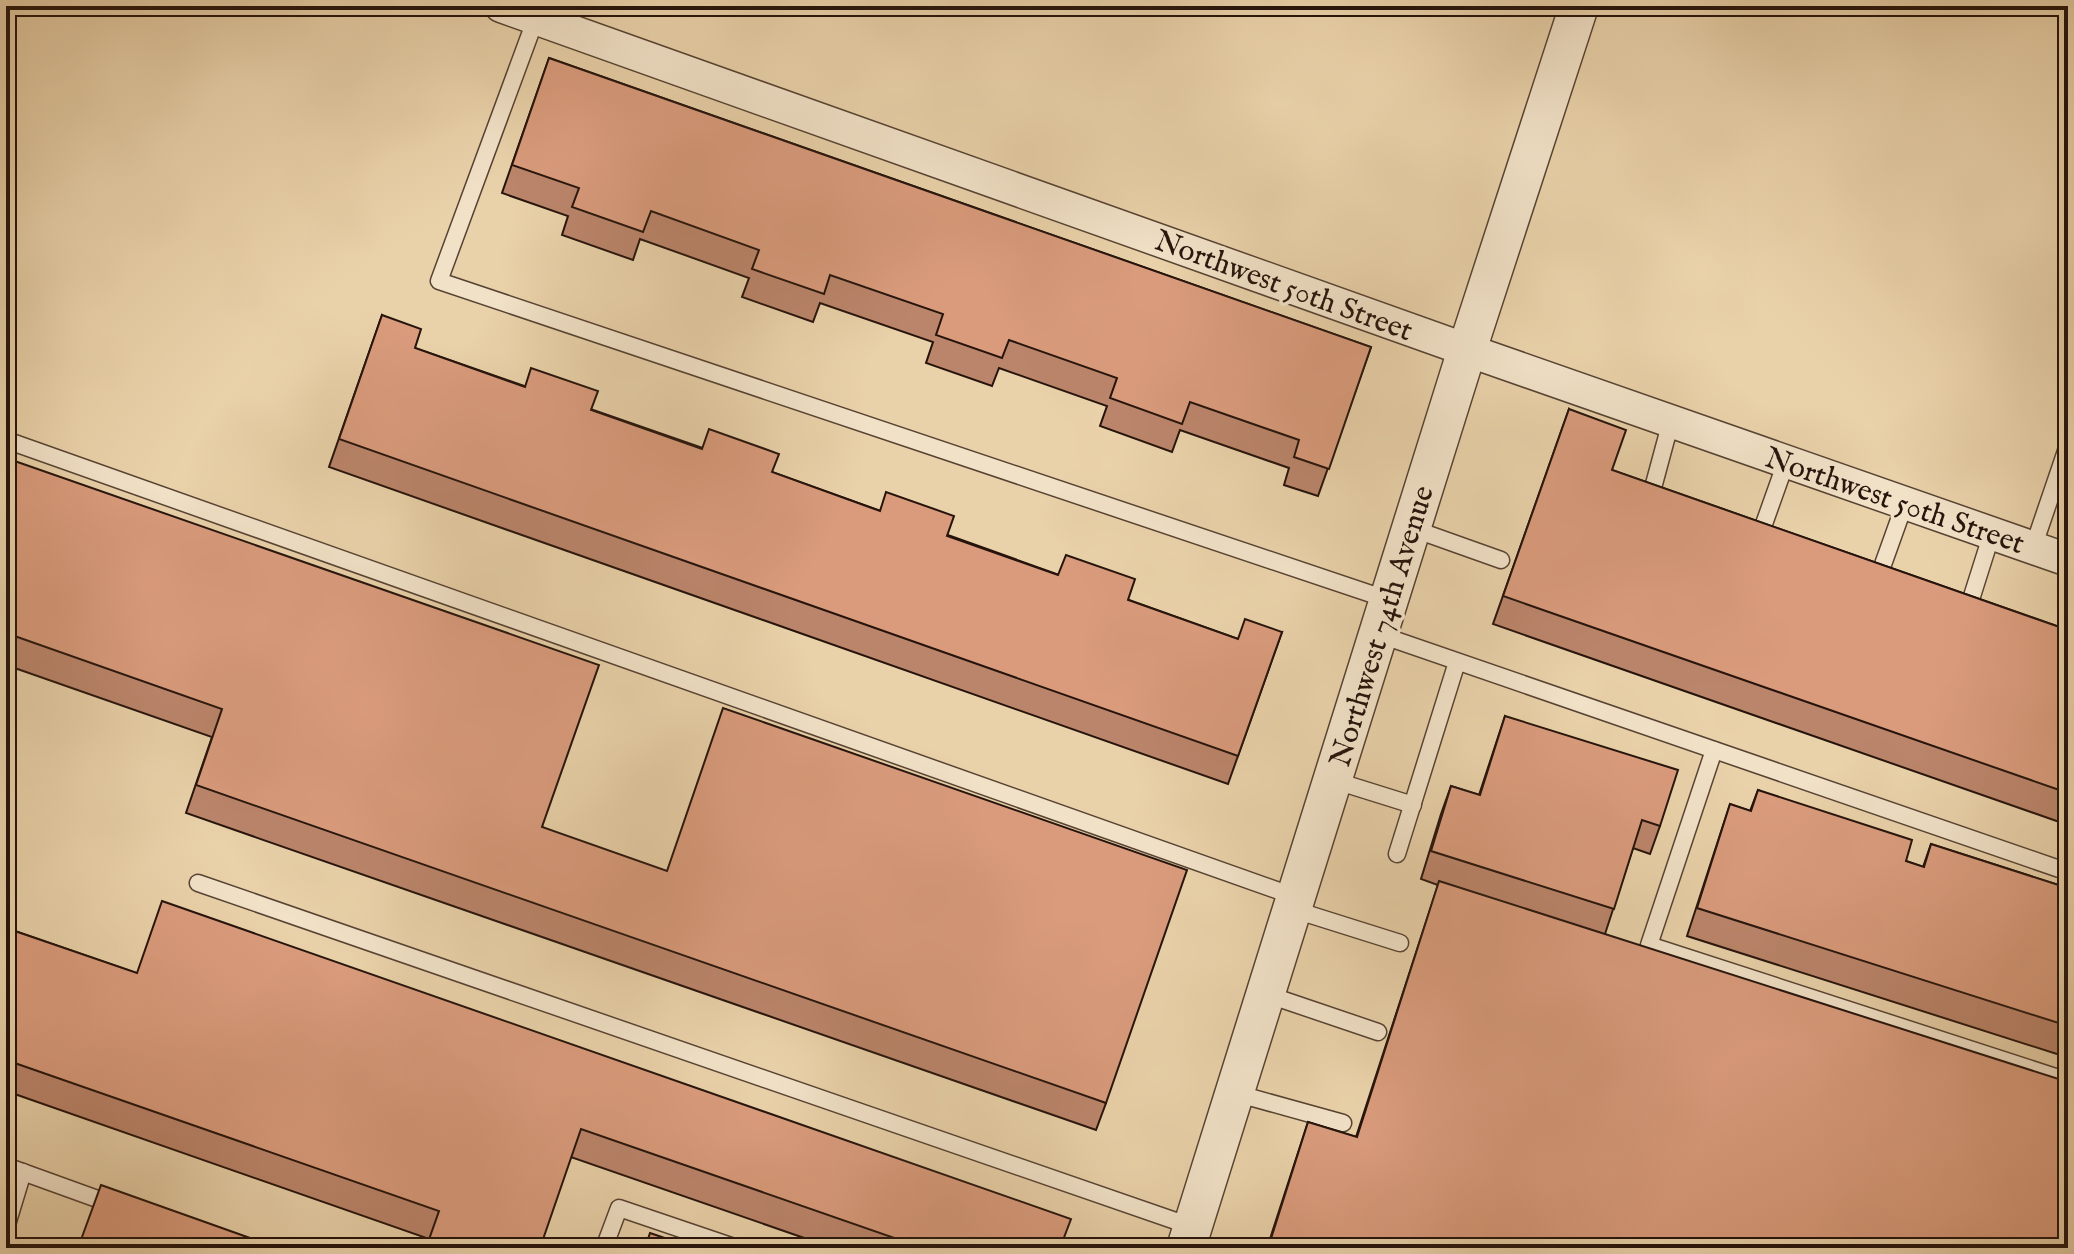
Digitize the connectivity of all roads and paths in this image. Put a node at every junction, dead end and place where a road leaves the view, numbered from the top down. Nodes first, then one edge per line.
1 (501, 6) edge
2 (1579, 6) edge
3 (536, 18) junction
4 (1467, 350) junction
5 (1671, 421) junction
6 (6, 440) edge
7 (2068, 445) edge
8 (1786, 462) junction
9 (1650, 499) edge
10 (1905, 503) junction
11 (1411, 528) junction
12 (1992, 533) junction
13 (1759, 538) edge
14 (2033, 548) junction
15 (1501, 560) dead end
16 (2068, 560) edge
17 (1876, 584) edge
18 (1967, 612) edge
19 (1384, 617) junction
20 (1457, 662) junction
21 (1714, 750) junction
22 (1333, 780) junction
23 (1413, 805) junction
24 (1397, 854) dead end
25 (2068, 872) edge
26 (198, 883) dead end
27 (1294, 903) junction
28 (1400, 943) dead end
29 (1266, 994) junction
30 (1378, 1032) dead end
31 (2068, 1081) edge
32 (1235, 1093) junction
33 (1343, 1123) dead end
34 (6, 1166) edge
35 (23, 1172) junction
36 (136, 1213) edge
37 (6, 1228) edge
38 (1190, 1237) edge
39 (604, 1248) edge
40 (737, 1248) edge

1 - 3 street, Northwest 50th Street
2 - 4 street, Northwest 74th Avenue
3 - 4 street, Northwest 50th Street
3 - 19 lane
4 - 5 street, Northwest 50th Street
4 - 11 street, Northwest 74th Avenue
5 - 8 street, Northwest 50th Street
5 - 9 lane
6 - 27 lane
7 - 14 lane
8 - 10 street, Northwest 50th Street
8 - 13 lane
10 - 12 street, Northwest 50th Street
10 - 17 lane
11 - 15 lane
11 - 19 street, Northwest 74th Avenue
12 - 14 street, Northwest 50th Street
12 - 18 lane
14 - 16 street, Northwest 50th Street
19 - 20 lane
19 - 22 street, Northwest 74th Avenue
20 - 21 lane
20 - 23 lane
21 - 25 lane
21 - 31 lane
22 - 23 lane
22 - 27 street, Northwest 74th Avenue
23 - 24 lane
26 - 38 lane
27 - 28 lane
27 - 29 street, Northwest 74th Avenue
29 - 30 lane
29 - 32 street, Northwest 74th Avenue
32 - 33 lane
32 - 38 street, Northwest 74th Avenue
34 - 35 lane
35 - 36 lane
35 - 37 lane
39 - 40 lane

